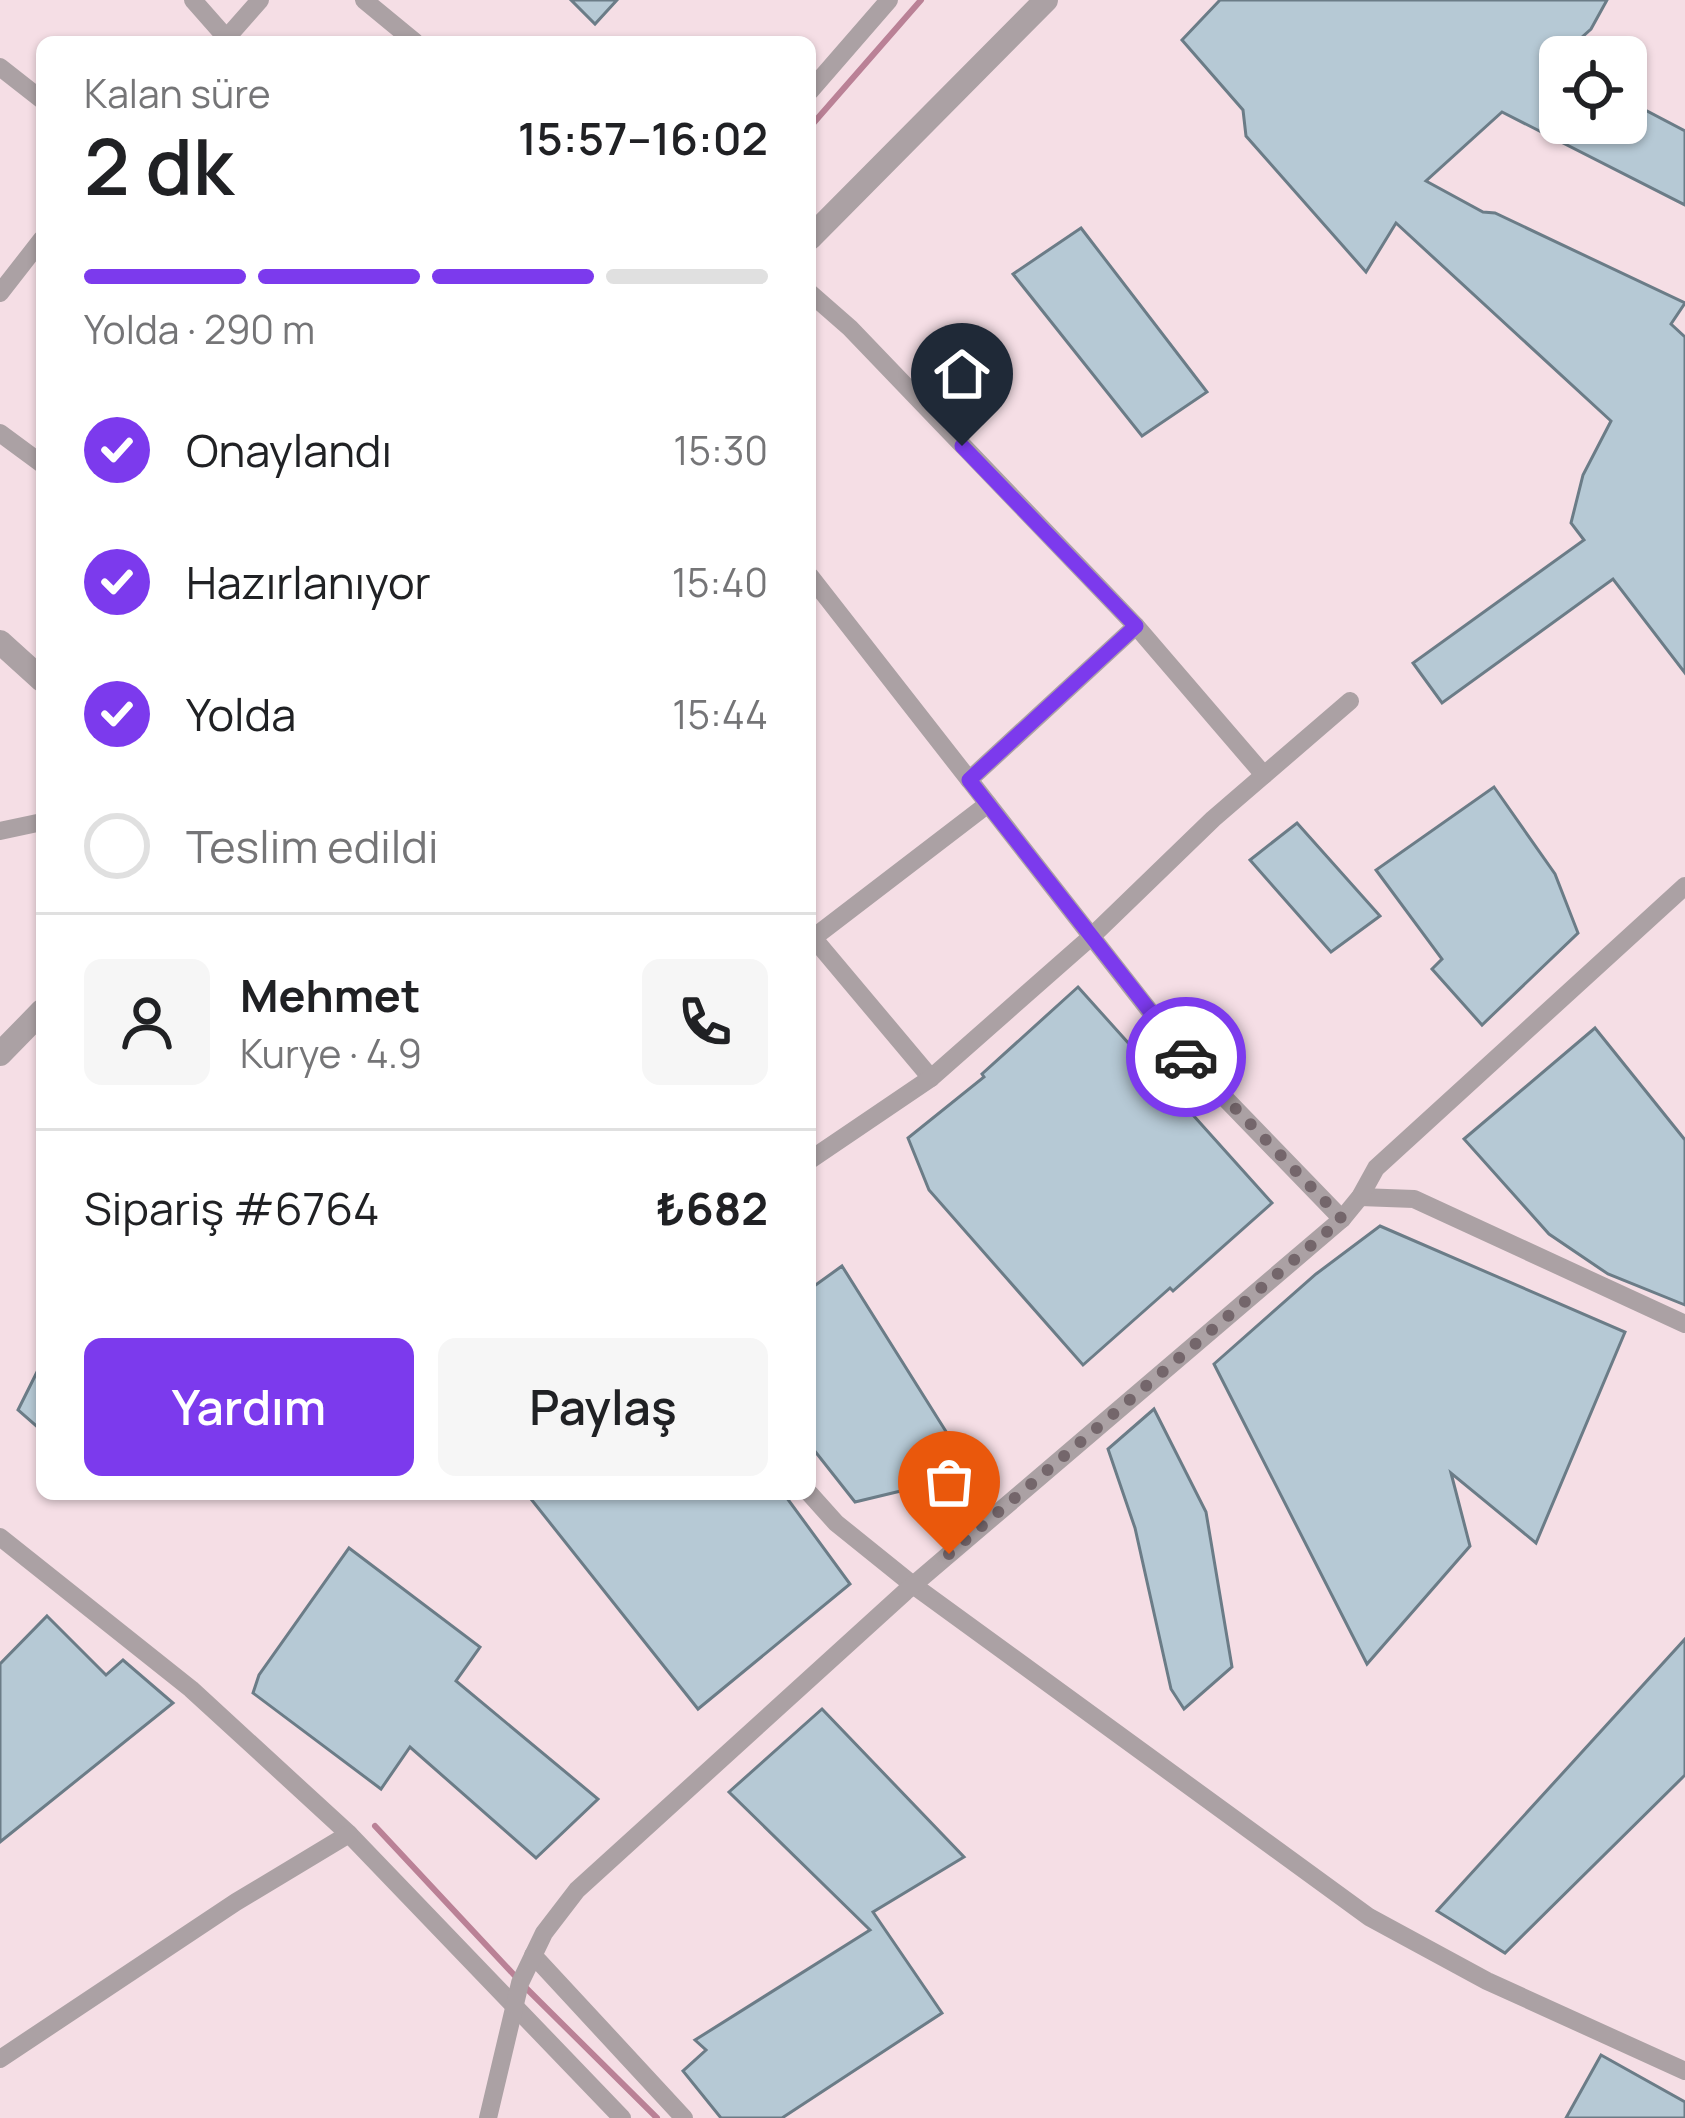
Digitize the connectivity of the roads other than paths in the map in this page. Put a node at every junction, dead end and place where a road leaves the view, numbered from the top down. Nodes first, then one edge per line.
1 (193, 0) edge
2 (260, 0) edge
3 (364, 0) edge
4 (890, 0) edge
5 (1046, 0) edge
6 (223, 36) edge
7 (231, 36) edge
8 (408, 36) edge
9 (0, 67) edge
10 (816, 84) edge
11 (36, 95) edge
12 (816, 232) edge
13 (36, 247) edge
14 (0, 293) edge
15 (816, 298) edge
16 (0, 434) edge
17 (36, 460) edge
18 (816, 584) edge
19 (1136, 626) junction
20 (0, 642) edge
21 (36, 675) edge
22 (1350, 700) dead end
23 (1264, 775) junction
24 (969, 780) junction
25 (988, 804) junction
26 (36, 824) edge
27 (0, 831) edge
28 (1685, 886) edge
29 (816, 933) edge
30 (1091, 937) junction
31 (816, 941) edge
32 (36, 1017) edge
33 (0, 1054) edge
34 (931, 1078) junction
35 (816, 1156) edge
36 (1360, 1197) junction
37 (1342, 1219) junction
38 (1685, 1324) edge
39 (815, 1500) edge
40 (0, 1537) edge
41 (913, 1585) junction
42 (349, 1834) junction
43 (533, 1955) junction
44 (514, 2008) junction
45 (0, 2059) edge
46 (1685, 2071) edge
47 (488, 2118) edge
48 (622, 2118) edge
49 (684, 2118) edge

1 - 6 street
2 - 7 street
3 - 8 street
4 - 10 street
5 - 12 street
9 - 11 street
13 - 14 street
15 - 19 street
16 - 17 street
18 - 24 street
19 - 23 street
19 - 24 street
20 - 21 street
22 - 23 street
23 - 30 street
24 - 25 street
25 - 29 street
25 - 30 street
26 - 27 street
28 - 36 street
30 - 34 street
30 - 37 street
31 - 34 street
32 - 33 street
34 - 35 street
36 - 37 street
36 - 38 street
37 - 41 street
39 - 41 street
40 - 42 street
41 - 43 street
41 - 46 street
42 - 44 street
42 - 45 street
43 - 44 street
43 - 49 street
44 - 47 street
44 - 48 street

